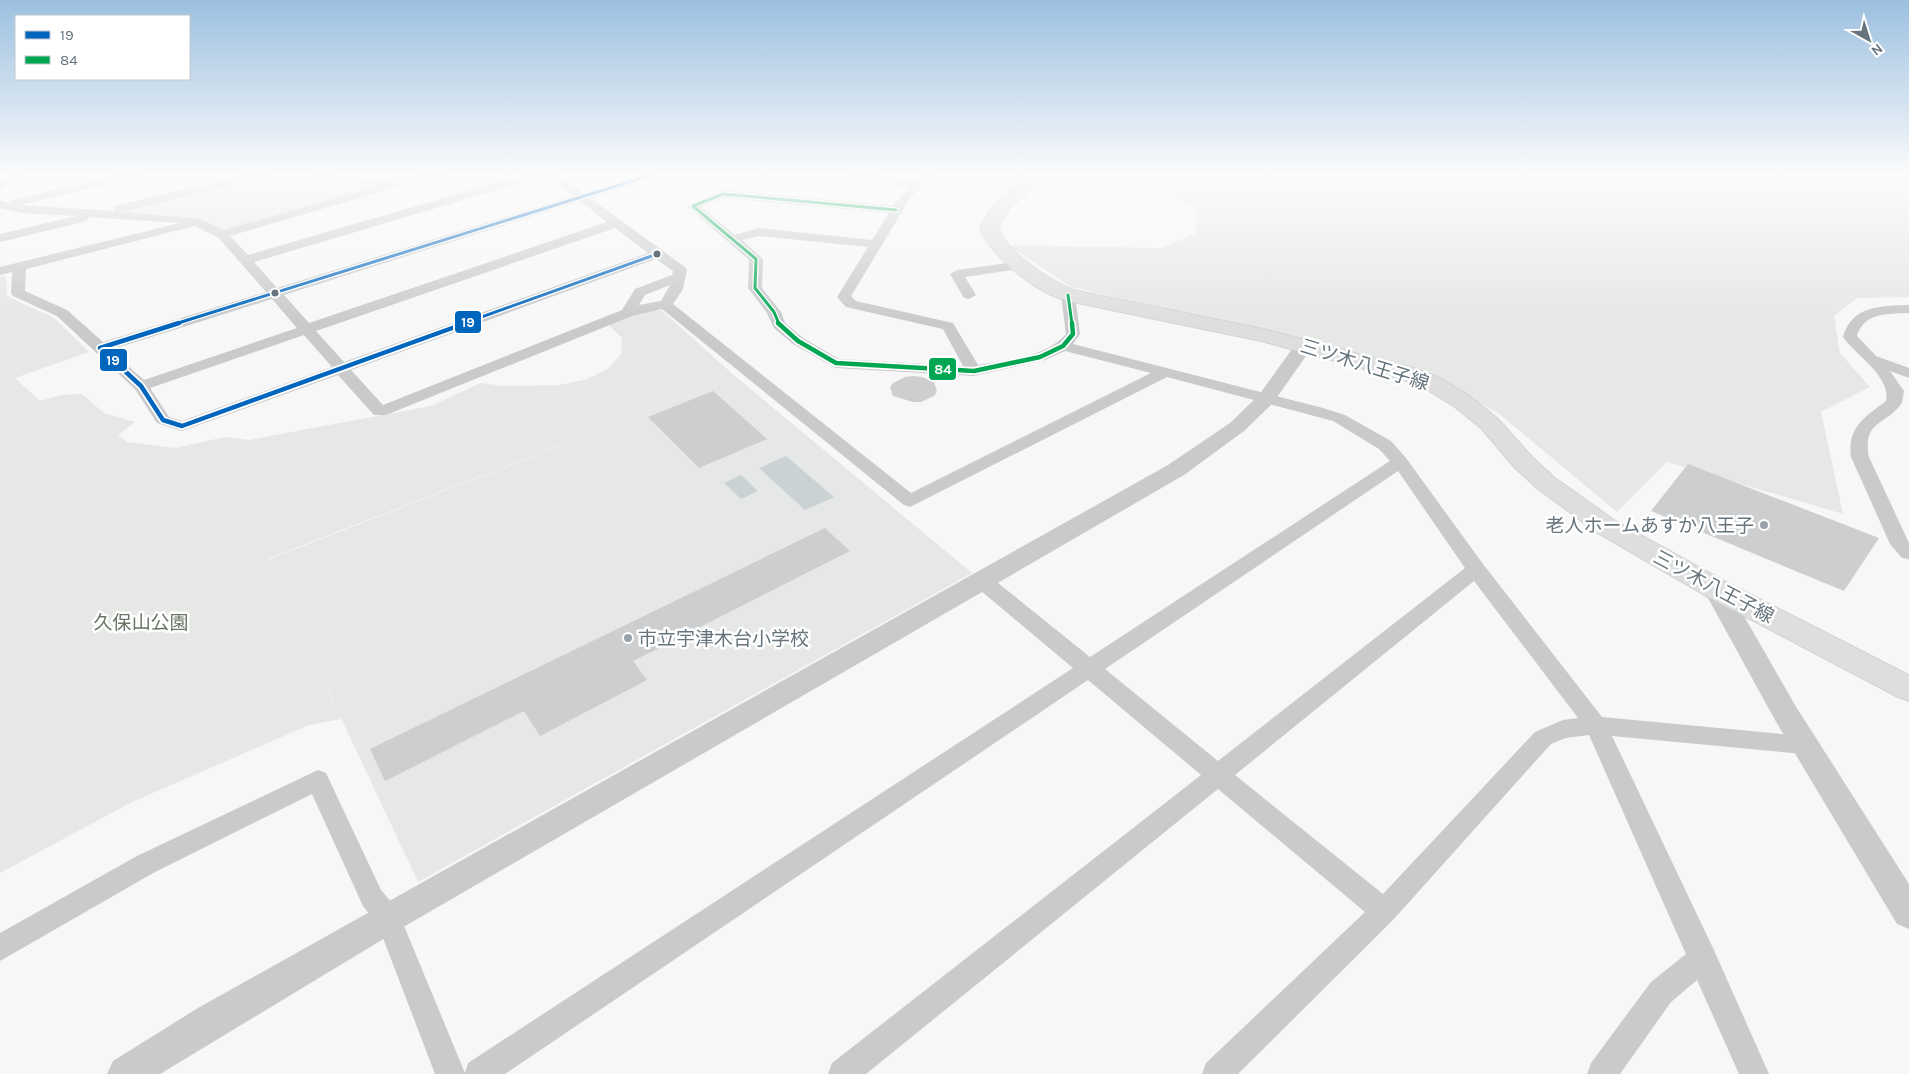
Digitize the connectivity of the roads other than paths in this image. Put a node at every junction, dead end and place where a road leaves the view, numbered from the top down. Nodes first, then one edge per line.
1 (63, 223) edge
2 (195, 223) edge
3 (202, 223) edge
4 (260, 223) edge
5 (371, 223) edge
6 (501, 223) edge
7 (616, 223) joint
8 (710, 223) edge
9 (889, 223) edge
10 (991, 223) edge
11 (222, 234) junction
12 (0, 238) edge
13 (733, 239) junction
14 (877, 244) junction
15 (657, 254) junction
16 (245, 260) junction
17 (1021, 265) junction
18 (19, 266) junction
19 (0, 271) edge
20 (677, 278) junction
21 (274, 294) junction
22 (969, 295) dead end
23 (1068, 295) junction
24 (665, 305) junction
25 (1909, 309) edge
26 (1885, 310) junction
27 (627, 314) junction
28 (1909, 319) edge
29 (307, 329) junction
30 (1063, 346) junction
31 (1304, 346) junction
32 (100, 348) junction
33 (1866, 355) junction
34 (341, 369) junction
35 (974, 371) junction
36 (1166, 372) junction
37 (1909, 373) edge
38 (141, 386) junction
39 (1266, 399) junction
40 (1400, 462) junction
41 (1909, 553) edge
42 (1476, 569) junction
43 (981, 580) junction
44 (1716, 589) junction
45 (1088, 668) junction
46 (1909, 689) edge
47 (1596, 725) junction
48 (1803, 745) junction
49 (1218, 775) junction
50 (1384, 911) junction
51 (1909, 913) edge
52 (388, 918) junction
53 (0, 948) edge
54 (1703, 956) junction
55 (126, 1074) edge
56 (450, 1074) edge
57 (479, 1074) edge
58 (844, 1074) edge
59 (1217, 1074) edge
60 (1602, 1074) edge
61 (1754, 1074) edge

1 - 12 street
2 - 18 street
3 - 11 street
4 - 11 street
5 - 16 street
6 - 21 street
7 - 15 street
7 - 29 street
8 - 13 street
9 - 14 street
10 - 17 main road, 三ツ木八王子線
11 - 16 street
13 - 14 street
13 - 35 street
14 - 35 street
15 - 20 street
15 - 34 street
16 - 21 street
17 - 22 street
17 - 23 main road, 三ツ木八王子線
18 - 19 street
18 - 32 street
20 - 24 street
20 - 27 street
21 - 29 street
21 - 32 street
23 - 30 street
23 - 31 main road, 三ツ木八王子線
24 - 27 street
24 - 36 street
25 - 26 street
26 - 28 street
26 - 33 street
27 - 34 street
29 - 34 street
29 - 38 street
30 - 35 street
30 - 36 street
31 - 39 street
31 - 44 main road, 三ツ木八王子線
32 - 38 street
33 - 37 street
33 - 41 street
34 - 38 street
36 - 39 street
39 - 40 street
39 - 43 street
40 - 42 street
40 - 45 street
42 - 47 street
42 - 49 street
43 - 45 street
43 - 52 street
44 - 46 main road, 三ツ木八王子線
44 - 48 street
45 - 49 street
45 - 57 street
47 - 48 street
47 - 50 street
47 - 54 street
48 - 51 street
49 - 50 street
49 - 58 street
50 - 59 street
52 - 53 street
52 - 55 street
52 - 56 street
54 - 60 street
54 - 61 street

